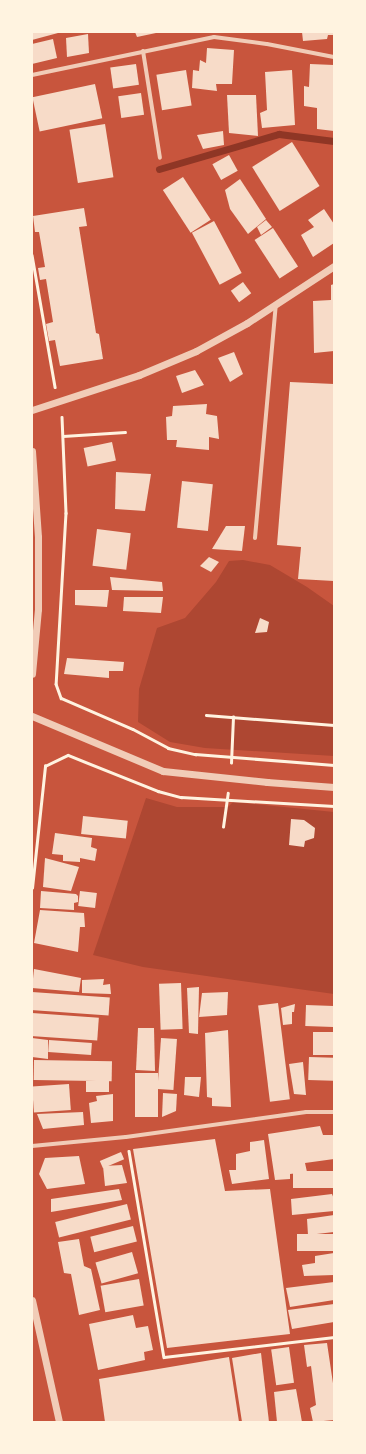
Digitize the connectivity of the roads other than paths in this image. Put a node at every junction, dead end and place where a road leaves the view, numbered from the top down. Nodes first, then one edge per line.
1 (143, 51) junction
2 (334, 58) edge
3 (32, 75) edge
4 (160, 158) dead end
5 (334, 266) edge
6 (276, 303) junction
7 (32, 410) edge
8 (32, 451) edge
9 (255, 538) dead end
10 (35, 608) edge
11 (32, 674) edge
12 (32, 716) edge
13 (334, 787) edge
14 (334, 1112) edge
15 (32, 1146) edge
16 (32, 1300) edge
17 (59, 1422) edge

1 - 2 street
1 - 3 street
1 - 4 street
5 - 6 street
6 - 7 street
6 - 9 street
8 - 10 street
10 - 11 street
12 - 13 street
14 - 15 street
16 - 17 street

